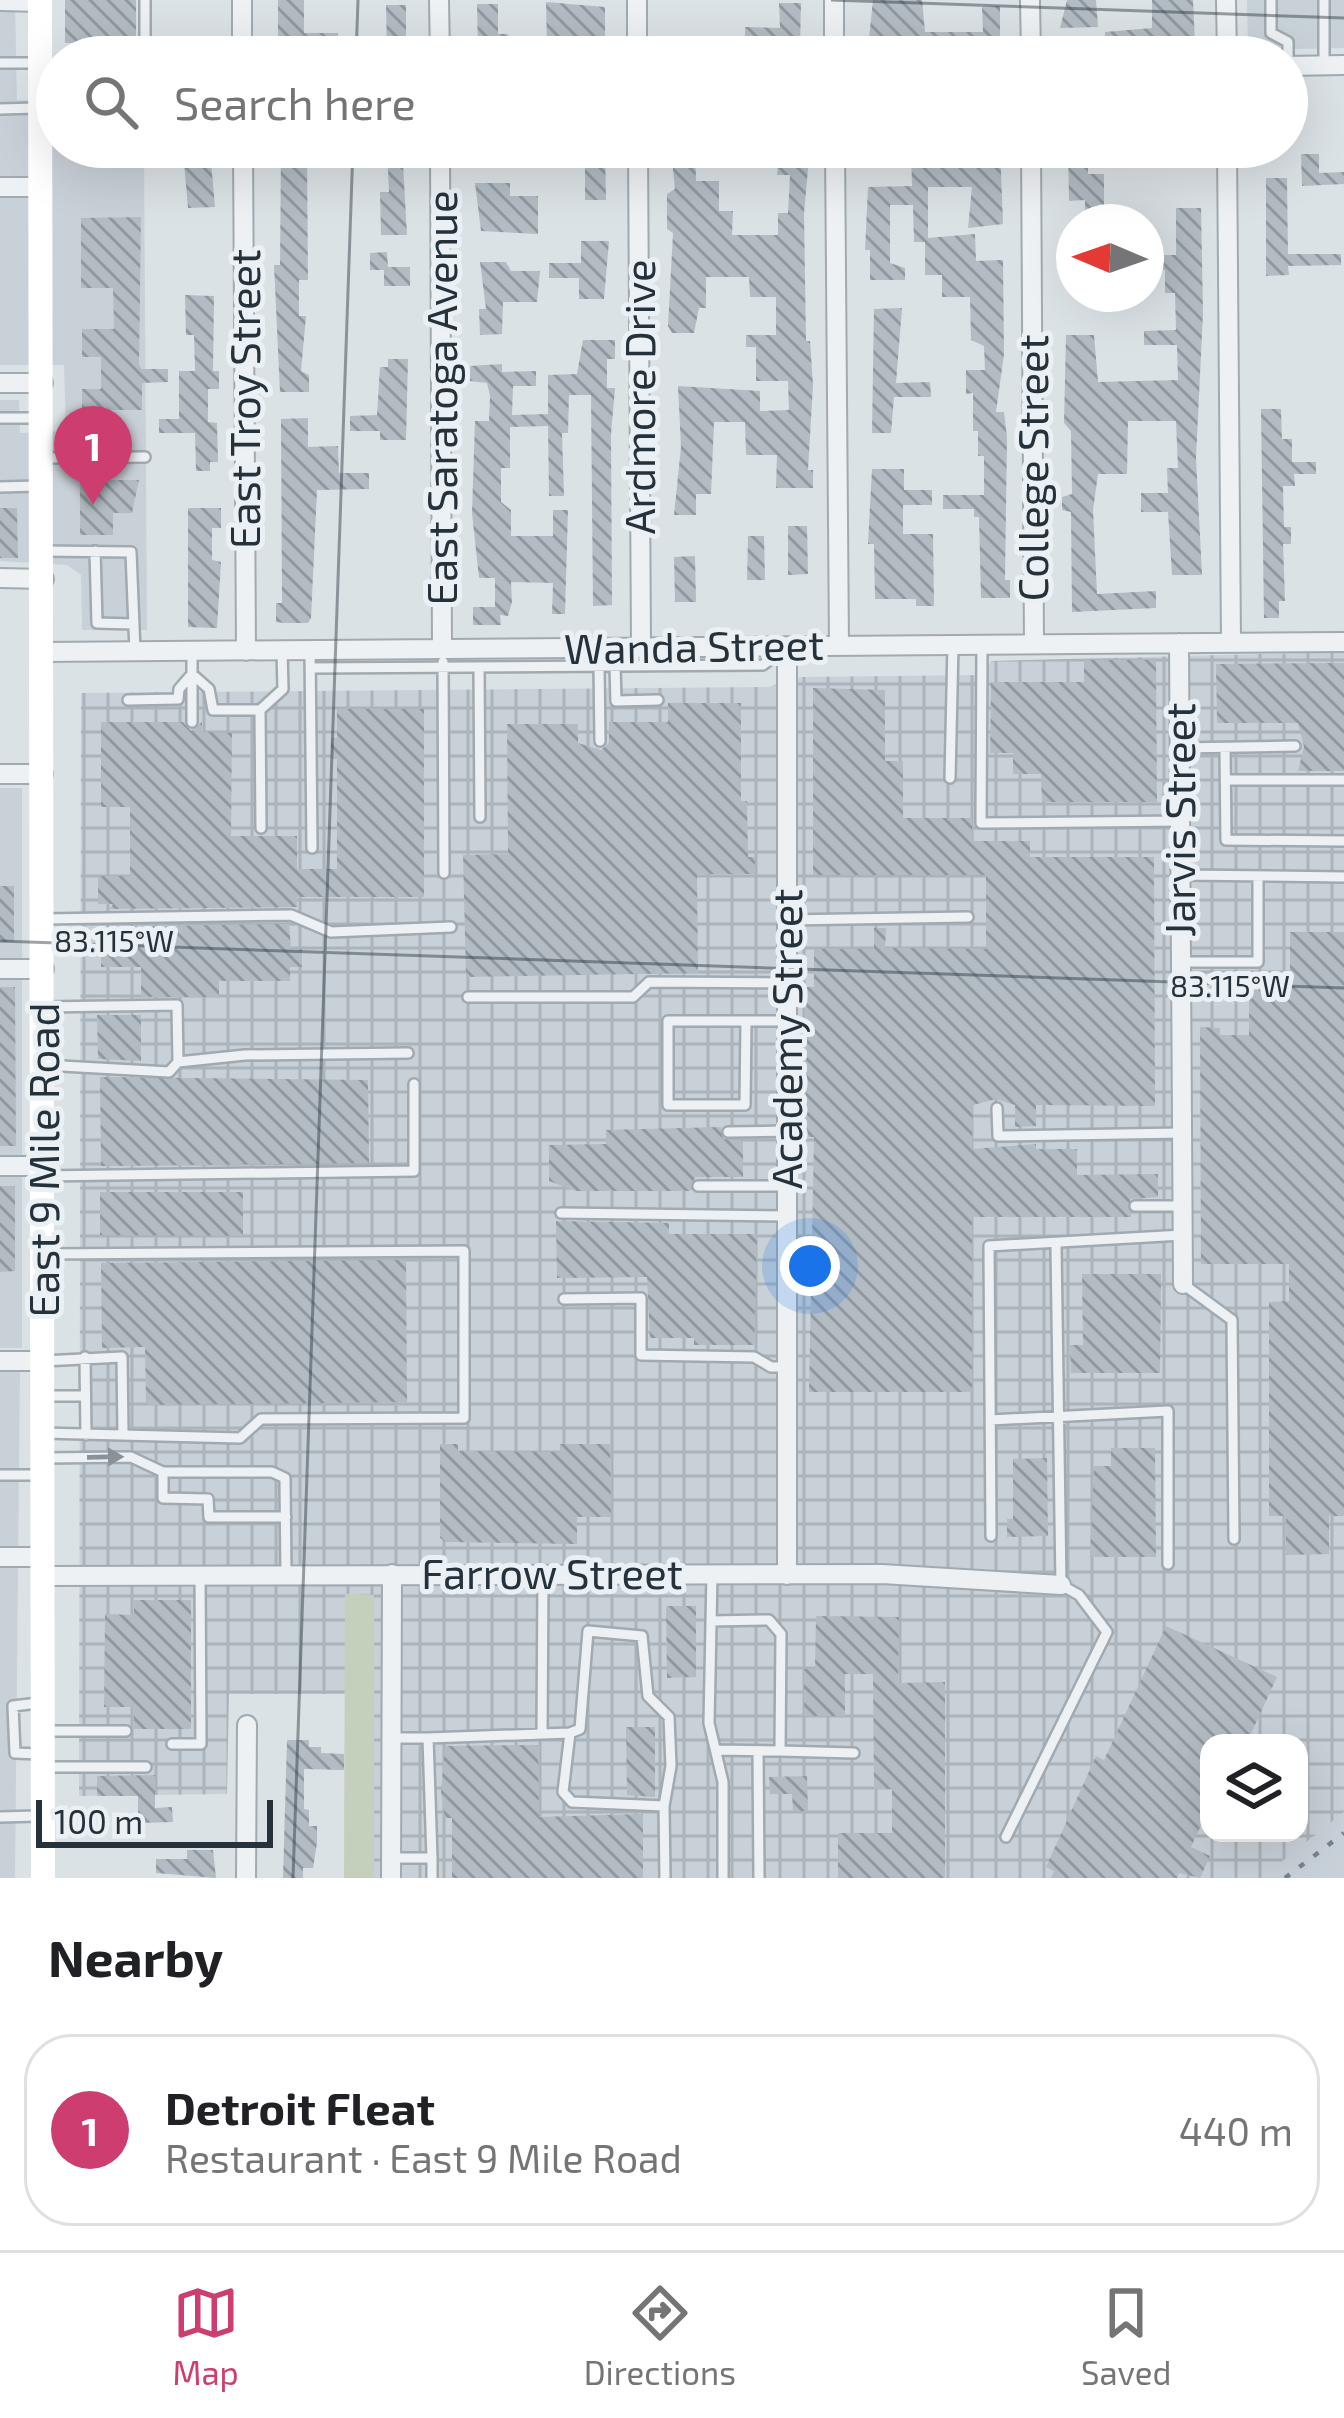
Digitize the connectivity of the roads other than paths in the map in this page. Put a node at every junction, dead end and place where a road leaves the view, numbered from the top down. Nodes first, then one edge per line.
1 (145, 0) edge
2 (242, 0) edge
3 (439, 0) edge
4 (637, 0) edge
5 (834, 0) edge
6 (1030, 0) edge
7 (1226, 0) edge
8 (1271, 0) edge
9 (1324, 0) edge
10 (0, 1) edge
11 (40, 1) edge
12 (42, 36) edge
13 (145, 36) edge
14 (242, 36) edge
15 (440, 36) edge
16 (638, 36) edge
17 (834, 36) edge
18 (1030, 36) edge
19 (1227, 36) edge
20 (1277, 36) edge
21 (0, 63) edge
22 (1334, 65) edge
23 (36, 80) edge
24 (36, 89) edge
25 (0, 110) edge
26 (41, 168) edge
27 (243, 168) edge
28 (440, 168) edge
29 (638, 168) edge
30 (835, 168) edge
31 (1031, 168) edge
32 (1227, 168) edge
33 (0, 187) edge
34 (40, 187) junction
35 (0, 383) edge
36 (43, 383) junction
37 (0, 418) edge
38 (43, 418) junction
39 (145, 457) dead end
40 (43, 458) junction
41 (43, 486) junction
42 (0, 487) edge
43 (44, 551) junction
44 (95, 551) junction
45 (0, 578) edge
46 (44, 579) junction
47 (134, 624) junction
48 (1344, 642) edge
49 (1231, 643) junction
50 (1034, 644) junction
51 (1179, 644) junction
52 (953, 645) junction
53 (982, 645) junction
54 (787, 646) junction
55 (839, 646) junction
56 (641, 648) junction
57 (192, 651) junction
58 (246, 651) junction
59 (282, 651) junction
60 (44, 652) junction
61 (134, 652) junction
62 (599, 657) junction
63 (443, 658) junction
64 (478, 658) junction
65 (310, 660) junction
66 (615, 666) junction
67 (192, 674) junction
68 (128, 700) dead end
69 (658, 700) dead end
70 (260, 710) junction
71 (192, 722) dead end
72 (600, 741) dead end
73 (1295, 746) dead end
74 (1180, 748) junction
75 (1226, 749) junction
76 (0, 774) edge
77 (43, 774) junction
78 (950, 778) dead end
79 (1226, 780) junction
80 (1344, 780) edge
81 (480, 818) dead end
82 (1180, 821) junction
83 (261, 828) dead end
84 (1344, 841) edge
85 (311, 848) dead end
86 (444, 873) dead end
87 (1181, 875) junction
88 (1258, 876) junction
89 (1344, 877) edge
90 (968, 917) dead end
91 (44, 919) junction
92 (787, 920) junction
93 (451, 927) dead end
94 (1181, 962) junction
95 (0, 969) edge
96 (44, 969) junction
97 (787, 982) junction
98 (468, 998) dead end
99 (44, 1007) junction
100 (746, 1021) junction
101 (787, 1021) junction
102 (408, 1054) dead end
103 (178, 1062) junction
104 (44, 1065) junction
105 (414, 1084) dead end
106 (997, 1108) dead end
107 (787, 1131) junction
108 (728, 1132) dead end
109 (1182, 1133) junction
110 (0, 1166) edge
111 (42, 1171) junction
112 (698, 1186) dead end
113 (787, 1186) junction
114 (1183, 1206) junction
115 (1135, 1207) dead end
116 (561, 1214) dead end
117 (787, 1216) junction
118 (1183, 1235) junction
119 (1056, 1246) junction
120 (43, 1254) junction
121 (1184, 1284) joint
122 (564, 1299) dead end
123 (85, 1357) junction
124 (43, 1360) junction
125 (0, 1361) edge
126 (787, 1367) junction
127 (43, 1396) junction
128 (86, 1396) junction
129 (1056, 1413) junction
130 (990, 1420) junction
131 (86, 1435) junction
132 (123, 1435) junction
133 (43, 1456) junction
134 (163, 1472) junction
135 (209, 1472) junction
136 (0, 1475) edge
137 (208, 1499) junction
138 (286, 1517) junction
139 (991, 1536) dead end
140 (1234, 1540) dead end
141 (0, 1557) edge
142 (1168, 1564) dead end
143 (43, 1567) junction
144 (392, 1574) junction
145 (543, 1574) junction
146 (712, 1574) junction
147 (200, 1575) junction
148 (286, 1575) junction
149 (787, 1575) junction
150 (1060, 1585) junction
151 (711, 1621) junction
152 (44, 1703) junction
153 (0, 1706) edge
154 (13, 1706) junction
155 (247, 1725) dead end
156 (126, 1731) dead end
157 (570, 1733) junction
158 (542, 1734) junction
159 (392, 1738) junction
160 (428, 1738) junction
161 (172, 1744) dead end
162 (716, 1750) junction
163 (758, 1750) junction
164 (43, 1751) junction
165 (780, 1751) junction
166 (854, 1753) dead end
167 (146, 1767) dead end
168 (664, 1806) junction
169 (0, 1816) edge
170 (43, 1816) junction
171 (1006, 1837) dead end
172 (432, 1858) junction
173 (392, 1868) edge
174 (43, 1878) edge
175 (246, 1878) edge
176 (432, 1878) edge
177 (665, 1878) edge
178 (723, 1878) edge
179 (759, 1878) edge

1 - 13 lane
2 - 14 street
3 - 15 street
4 - 16 street
5 - 17 street
6 - 18 street
7 - 19 street
8 - 20 lane
9 - 22 lane
10 - 11 street
11 - 12 main road, East 9 Mile Road
21 - 23 lane
24 - 25 lane
26 - 34 main road, East 9 Mile Road
27 - 58 street, East Troy Street
28 - 63 street, East Saratoga Avenue
29 - 56 street, Ardmore Drive
30 - 55 street
31 - 50 street, College Street
32 - 49 street
33 - 34 street
34 - 36 main road, East 9 Mile Road
35 - 36 street
36 - 38 main road, East 9 Mile Road
37 - 38 lane
38 - 40 main road, East 9 Mile Road
39 - 40 lane
40 - 41 main road, East 9 Mile Road
41 - 42 lane
41 - 43 main road, East 9 Mile Road
43 - 44 lane
43 - 46 main road, East 9 Mile Road
44 - 47 lane
44 - 47 lane
45 - 46 street
46 - 60 main road, East 9 Mile Road
47 - 61 lane
48 - 49 street, Wanda Street
49 - 51 street, Wanda Street
50 - 51 street, Wanda Street
50 - 53 street, Wanda Street
51 - 74 street, Jarvis Street
52 - 53 street, Wanda Street
52 - 55 street, Wanda Street
52 - 78 lane
53 - 82 lane
54 - 55 street, Wanda Street
54 - 56 street, Wanda Street
54 - 66 lane
54 - 92 street, Academy Street
56 - 62 street, Wanda Street
57 - 58 street, Wanda Street
57 - 61 street, Wanda Street
57 - 67 lane
58 - 59 street, Wanda Street
59 - 65 street, Wanda Street
59 - 70 lane
60 - 61 street, Wanda Street
60 - 77 main road, East 9 Mile Road
62 - 64 street, Wanda Street
62 - 66 lane
62 - 72 lane
63 - 64 street, Wanda Street
63 - 65 street, Wanda Street
63 - 86 lane
64 - 81 lane
65 - 85 lane
66 - 69 lane
67 - 68 lane
67 - 70 lane
67 - 71 lane
70 - 83 lane
73 - 75 lane
74 - 75 lane
74 - 82 street, Jarvis Street
75 - 79 lane
76 - 77 street
77 - 91 main road, East 9 Mile Road
79 - 80 lane
79 - 84 lane
82 - 87 street, Jarvis Street
87 - 88 lane
87 - 94 street, Jarvis Street
88 - 89 lane
88 - 94 lane
90 - 92 lane
91 - 93 lane
91 - 96 main road, East 9 Mile Road
92 - 97 street, Academy Street
94 - 109 street, Jarvis Street
95 - 96 street
96 - 99 main road, East 9 Mile Road
97 - 98 lane
97 - 101 street, Academy Street
99 - 103 lane
99 - 104 main road, East 9 Mile Road
100 - 100 lane
100 - 101 lane
101 - 107 street, Academy Street
102 - 103 lane
103 - 104 lane
104 - 111 main road, East 9 Mile Road
105 - 111 lane
106 - 109 lane
107 - 108 lane
107 - 113 street, Academy Street
109 - 114 street, Jarvis Street
110 - 111 street
111 - 120 main road, East 9 Mile Road
112 - 113 lane
113 - 117 street, Academy Street
114 - 115 lane
114 - 118 street, Jarvis Street
116 - 117 lane
117 - 126 street, Academy Street
118 - 119 lane
118 - 121 street, Jarvis Street
119 - 129 lane
119 - 130 lane
120 - 124 main road, East 9 Mile Road
120 - 132 lane
121 - 140 lane
122 - 126 lane
123 - 124 lane
123 - 128 lane
123 - 132 lane
124 - 125 street
124 - 127 main road, East 9 Mile Road
126 - 149 street, Academy Street
127 - 128 lane
127 - 133 main road, East 9 Mile Road
128 - 131 lane
129 - 130 lane
129 - 142 lane
129 - 150 lane
130 - 139 lane
131 - 132 lane
131 - 133 lane
133 -> 134 lane
133 - 136 lane
133 - 143 main road, East 9 Mile Road
134 - 135 lane
134 - 137 lane
135 - 137 lane
135 - 138 lane
137 - 138 lane
138 - 148 lane
141 - 143 street, Farrow Street
143 - 147 street, Farrow Street
143 - 152 main road, East 9 Mile Road
144 - 145 street, Farrow Street
144 - 148 street, Farrow Street
144 - 159 street
145 - 146 street, Farrow Street
145 - 158 lane
146 - 149 street, Farrow Street
146 - 151 lane
147 - 148 street, Farrow Street
147 - 161 lane
149 - 150 street, Farrow Street
150 - 171 lane
151 - 162 lane
151 - 165 lane
152 - 154 lane
152 - 164 main road, East 9 Mile Road
153 - 154 lane
154 - 164 lane
155 - 175 street
156 - 164 lane
157 - 158 lane
157 - 168 lane
157 - 168 lane
158 - 160 lane
159 - 160 lane
159 - 173 street
160 - 172 lane
162 - 163 lane
162 - 178 lane
163 - 165 lane
163 - 179 lane
164 - 167 lane
164 - 170 main road, East 9 Mile Road
165 - 166 lane
168 - 177 lane
169 - 170 lane
170 - 174 main road, East 9 Mile Road
172 - 173 lane
172 - 176 lane

